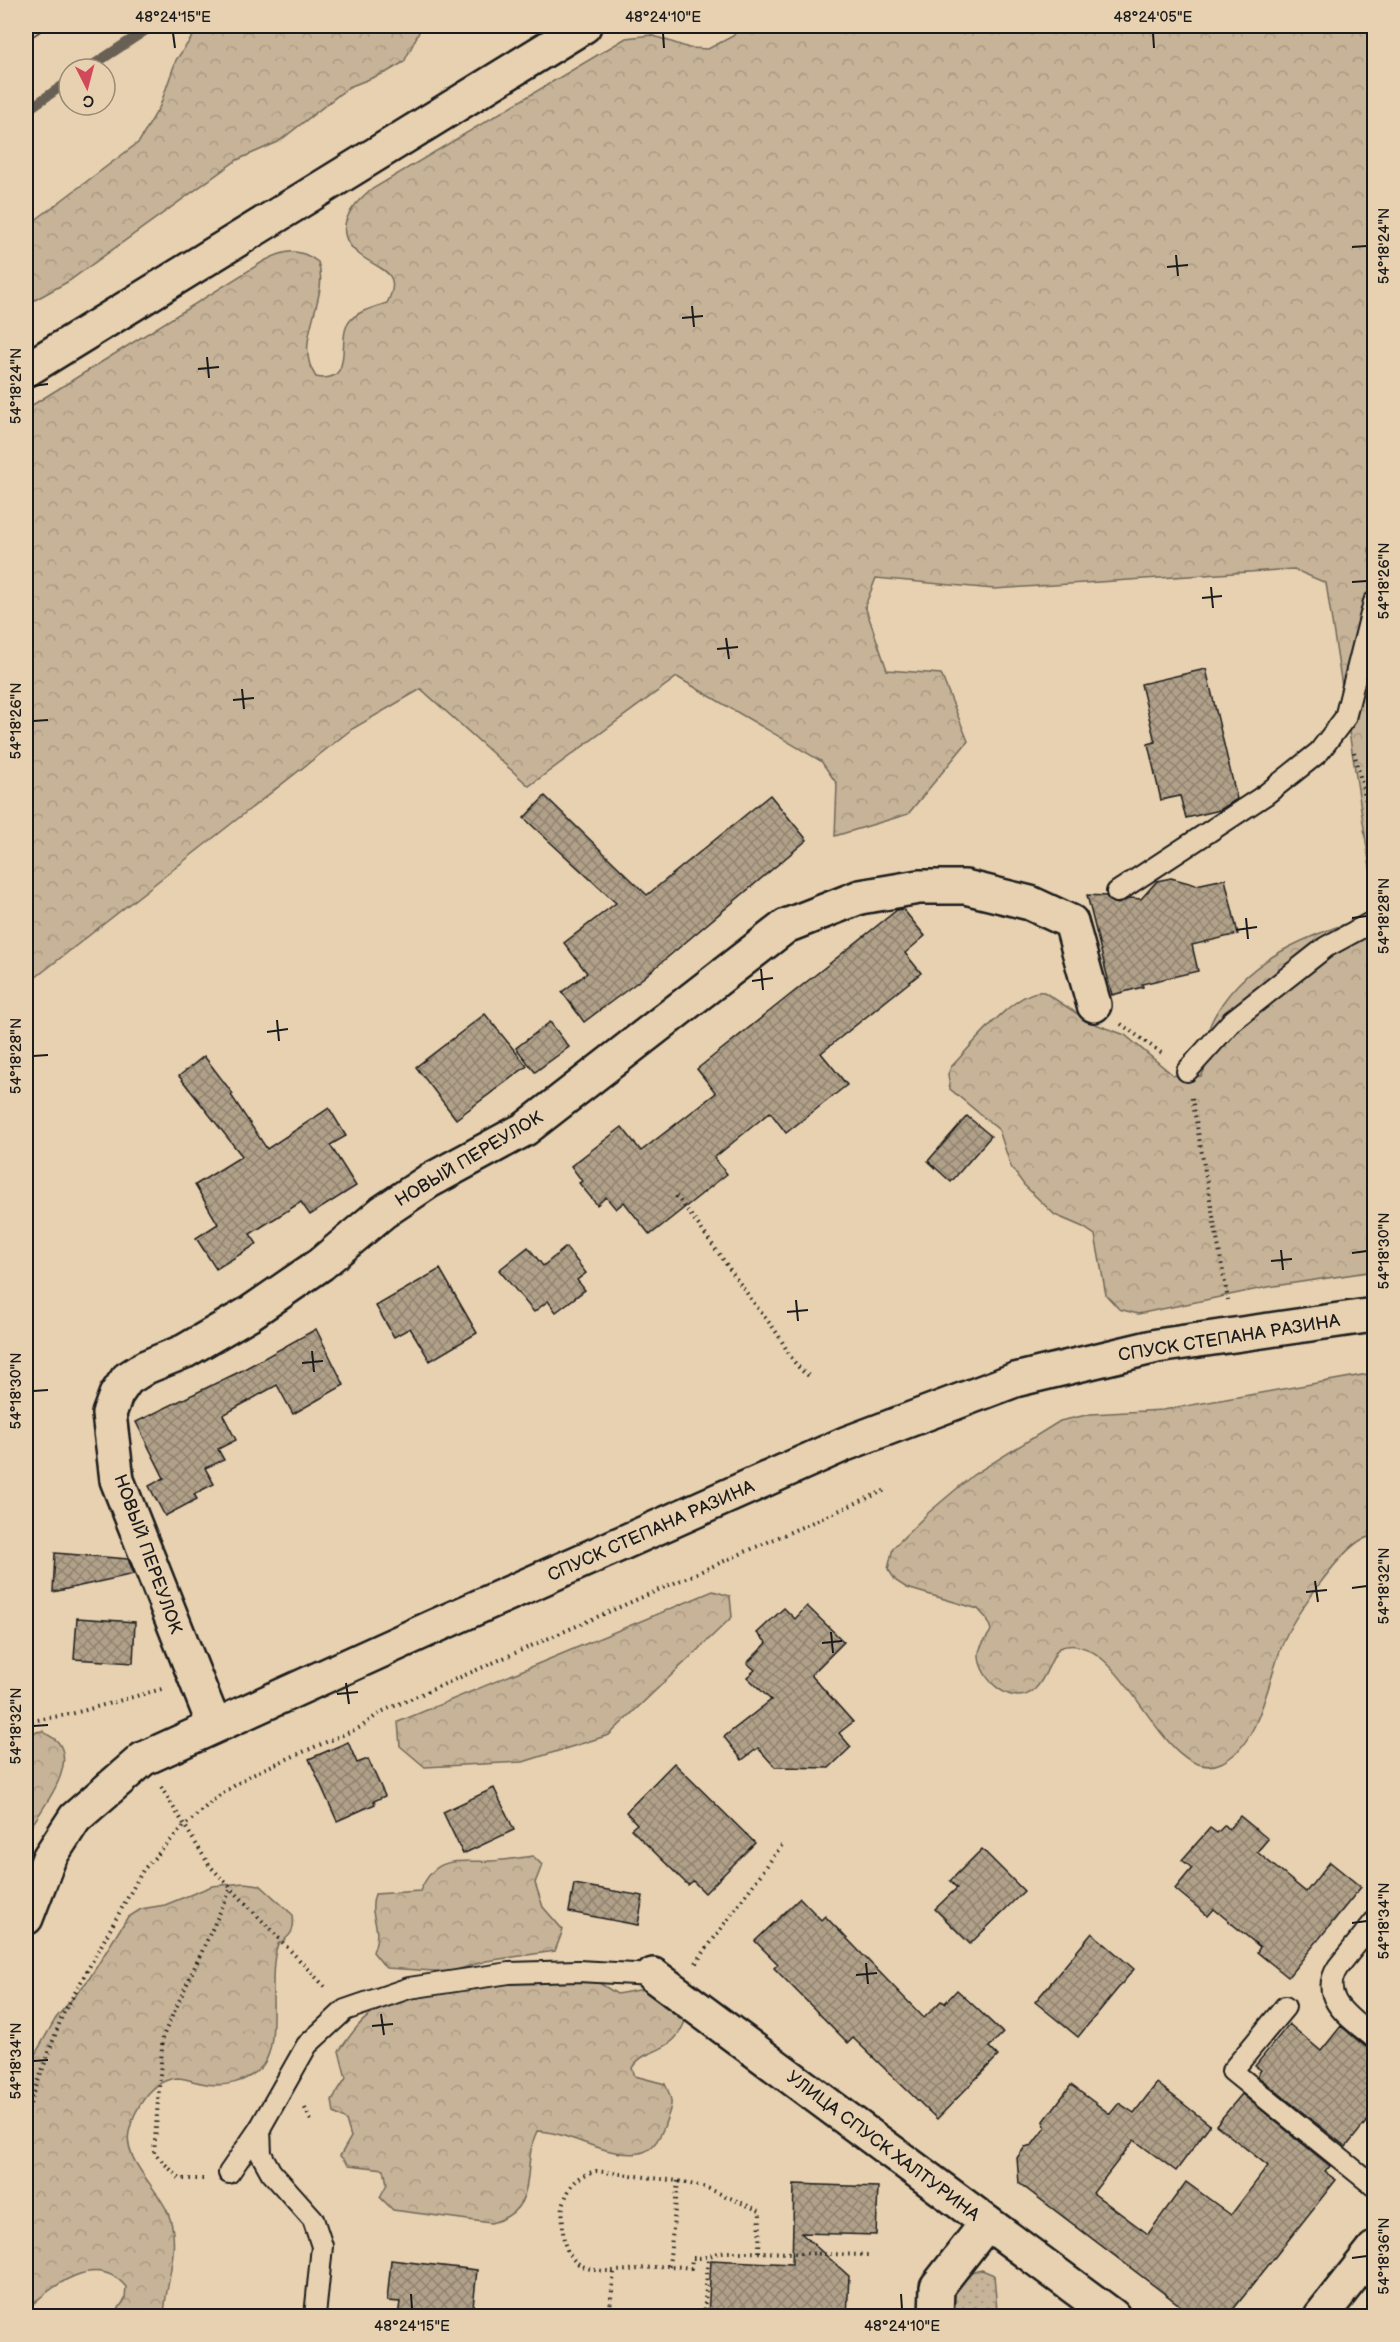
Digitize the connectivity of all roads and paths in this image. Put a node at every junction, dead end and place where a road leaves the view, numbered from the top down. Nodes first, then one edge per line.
1 (584, 26) edge
2 (26, 370) edge
3 (1374, 602) edge
4 (1345, 718) junction
5 (1374, 833) edge
6 (1117, 892) dead end
7 (1374, 921) edge
8 (1094, 1005) joint
9 (1187, 1071) junction
10 (676, 1196) dead end
11 (1374, 1315) edge
12 (1234, 1334) junction
13 (809, 1376) dead end
14 (888, 1489) dead end
15 (196, 1680) junction
16 (26, 1722) edge
17 (214, 1725) junction
18 (143, 1759) junction
19 (184, 1826) junction
20 (782, 1845) dead end
21 (232, 1886) junction
22 (26, 1918) edge
23 (1374, 1922) edge
24 (318, 1978) dead end
25 (664, 1983) junction
26 (1285, 2007) dead end
27 (1374, 2038) edge
28 (26, 2115) edge
29 (260, 2128) junction
30 (229, 2173) joint
31 (678, 2181) junction
32 (1374, 2186) edge
33 (987, 2223) junction
34 (1374, 2249) edge
35 (759, 2253) junction
36 (869, 2255) dead end
37 (708, 2259) junction
38 (669, 2266) junction
39 (614, 2272) junction
40 (610, 2308) junction
41 (315, 2316) edge
42 (609, 2316) edge
43 (694, 2316) edge
44 (704, 2316) edge
45 (936, 2316) edge
46 (1113, 2316) edge
47 (1321, 2316) edge

1 - 2 street
3 - 4 lane
4 - 5 path
4 - 6 lane
7 - 9 lane
8 - 9 path
8 - 15 street, НОВЫЙ ПЕРЕУЛОК
9 - 12 path
10 - 13 path
11 - 12 street, СПУСК СТЕПАНА РАЗИНА
12 - 17 street, СПУСК СТЕПАНА РАЗИНА
14 - 19 path
15 - 16 path
15 - 17 street, НОВЫЙ ПЕРЕУЛОК
17 - 18 street, СПУСК СТЕПАНА РАЗИНА
18 - 19 path
18 - 22 street, СПУСК СТЕПАНА РАЗИНА
19 - 21 path
19 - 28 path
20 - 25 path
21 - 24 path
21 - 30 path
23 - 27 lane
25 - 29 lane
25 - 33 street, УЛИЦА СПУСК ХАЛТУРИНА
26 - 32 lane
29 - 30 lane
29 - 41 lane
31 - 35 path
31 - 38 path
31 - 39 path
33 - 45 street
33 - 46 street, УЛИЦА СПУСК ХАЛТУРИНА
34 - 47 street
35 - 36 path
35 - 37 path
37 - 38 path
37 - 44 path
38 - 39 path
39 - 40 path
40 - 42 path
40 - 43 path

